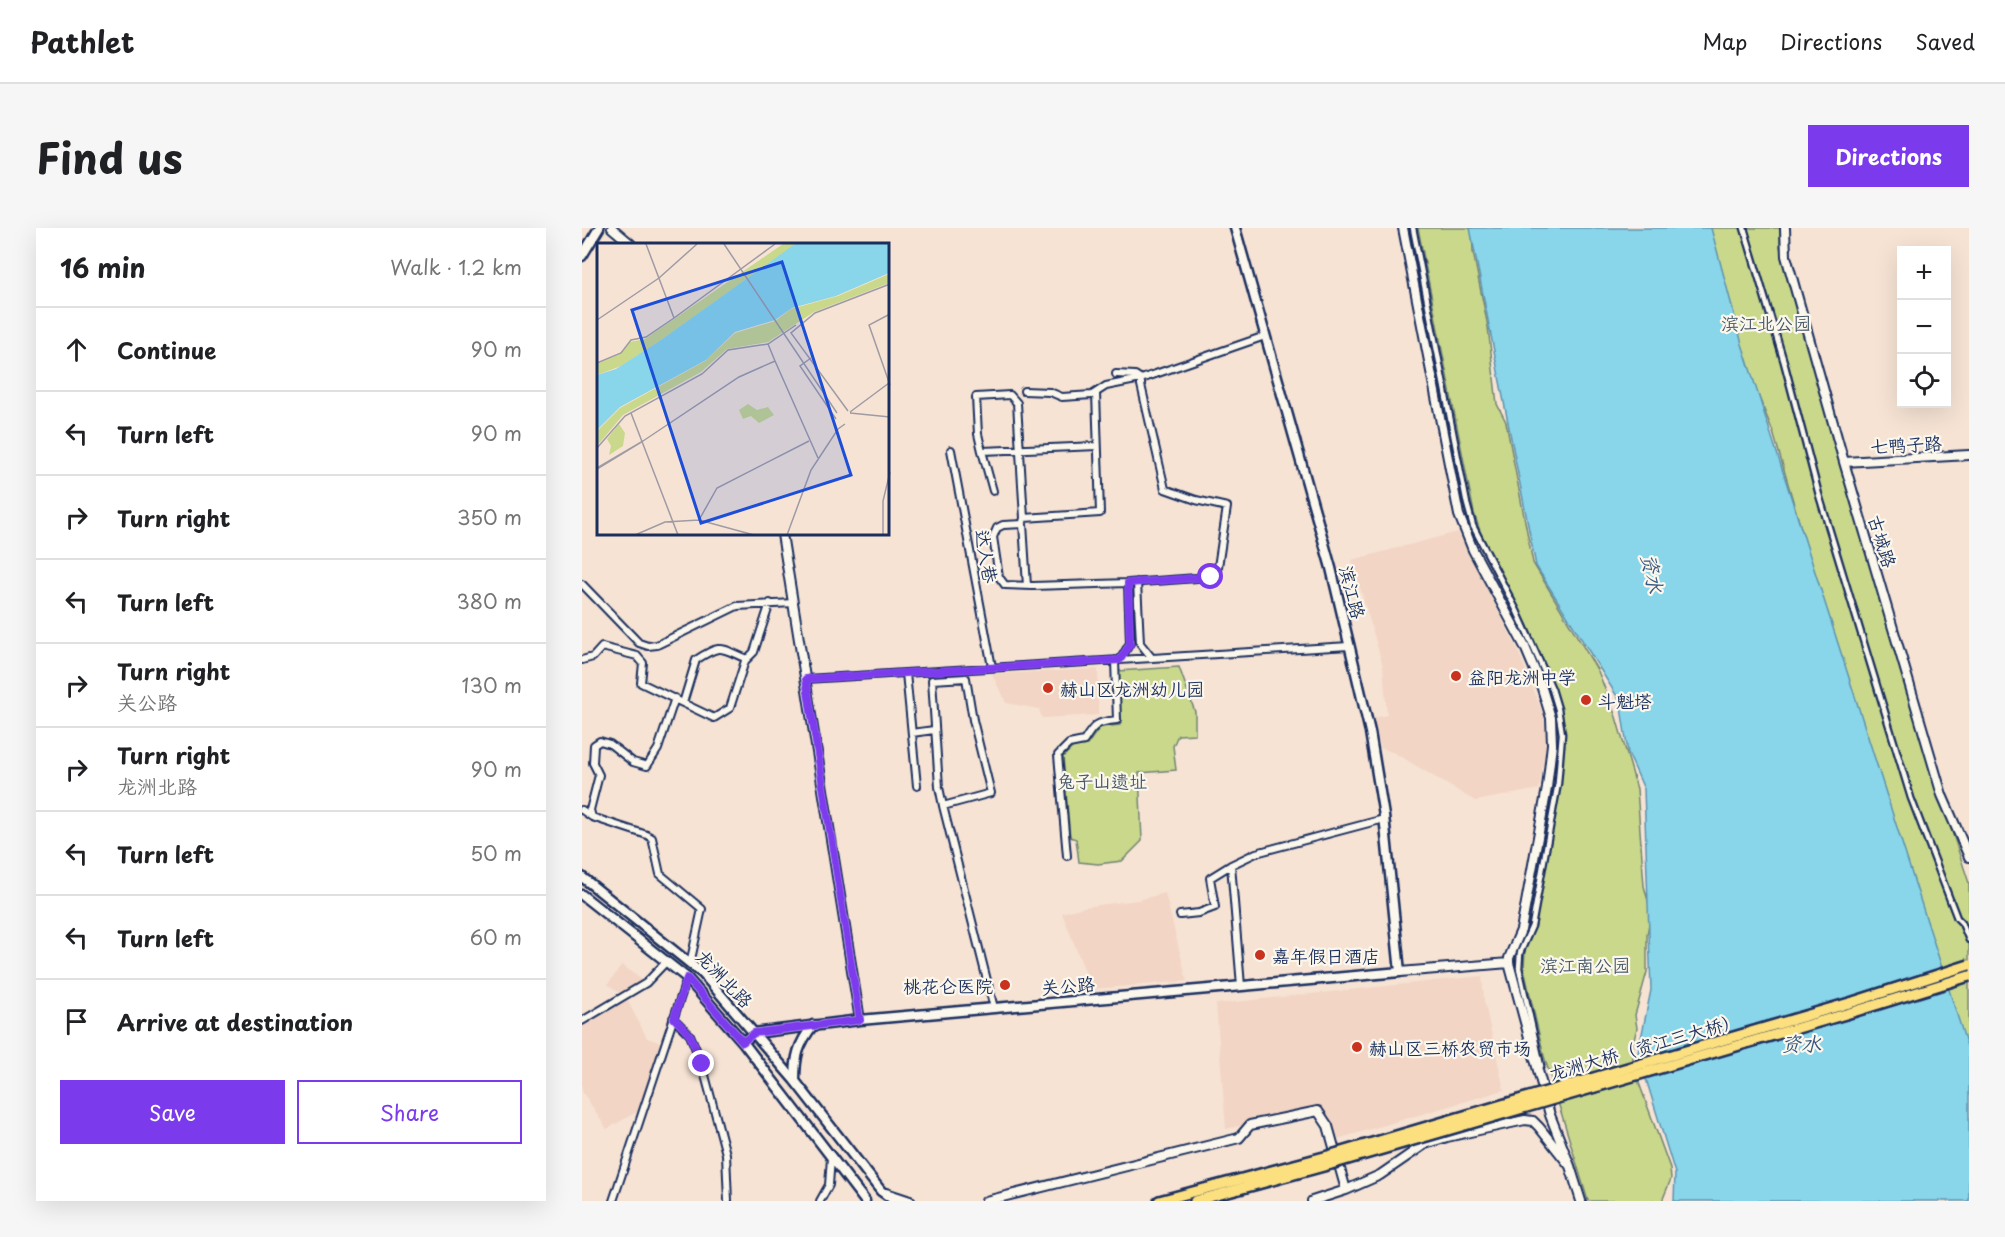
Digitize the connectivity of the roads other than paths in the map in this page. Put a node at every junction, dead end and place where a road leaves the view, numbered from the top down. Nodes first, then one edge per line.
1 (599, 228) edge
2 (612, 228) edge
3 (1234, 228) edge
4 (1402, 228) edge
5 (1413, 228) edge
6 (1744, 228) edge
7 (1785, 228) edge
8 (630, 243) edge
9 (582, 256) edge
10 (1265, 336) junction
11 (1116, 374) dead end
12 (1141, 379) junction
13 (1024, 391) dead end
14 (1096, 393) junction
15 (1097, 446) junction
16 (1019, 449) junction
17 (951, 450) dead end
18 (982, 451) junction
19 (1969, 455) edge
20 (1844, 462) junction
21 (993, 491) dead end
22 (1023, 521) junction
23 (782, 536) edge
24 (1137, 582) junction
25 (1128, 583) junction
26 (582, 584) edge
27 (1026, 586) junction
28 (770, 603) junction
29 (794, 603) junction
30 (1350, 646) junction
31 (1152, 658) junction
32 (747, 659) junction
33 (582, 660) edge
34 (1118, 660) junction
35 (992, 667) junction
36 (906, 673) junction
37 (806, 679) junction
38 (675, 699) junction
39 (683, 703) junction
40 (934, 730) junction
41 (912, 733) junction
42 (917, 786) dead end
43 (943, 806) junction
44 (582, 810) edge
45 (592, 817) junction
46 (1384, 819) junction
47 (1067, 856) dead end
48 (1969, 857) edge
49 (1231, 865) junction
50 (582, 877) edge
51 (582, 895) edge
52 (1180, 915) dead end
53 (1969, 940) edge
54 (666, 962) junction
55 (1509, 963) junction
56 (690, 964) junction
57 (1969, 965) edge
58 (1400, 972) junction
59 (1969, 975) edge
60 (687, 978) junction
61 (1241, 986) junction
62 (994, 1008) junction
63 (674, 1018) junction
64 (860, 1020) junction
65 (582, 1021) edge
66 (813, 1025) junction
67 (754, 1033) junction
68 (743, 1042) junction
69 (1541, 1066) dead end
70 (795, 1082) junction
71 (831, 1157) junction
72 (1329, 1160) junction
73 (1570, 1166) junction
74 (1346, 1190) junction
75 (880, 1191) junction
76 (995, 1199) edge
77 (614, 1201) edge
78 (728, 1201) edge
79 (820, 1201) edge
80 (865, 1201) edge
81 (895, 1201) edge
82 (910, 1201) edge
83 (986, 1201) edge
84 (1159, 1201) edge
85 (1195, 1201) edge
86 (1312, 1201) edge
87 (1581, 1201) edge

1 - 9 main road
2 - 8 street
3 - 10 main road, 滨江路
4 - 55 street
5 - 69 street
6 - 53 street
7 - 20 street, 古城路
10 - 12 street
10 - 30 main road, 滨江路
11 - 12 street
12 - 14 street
12 - 24 street
13 - 14 street
14 - 15 street
15 - 16 street
15 - 22 street
16 - 18 street
16 - 18 street
16 - 22 street
17 - 35 street, 达人巷
18 - 21 street
19 - 20 street, 七鸭子路
20 - 48 street, 古城路
22 - 27 street
22 - 27 street
23 - 29 street
24 - 25 street
24 - 31 street
25 - 27 street
25 - 34 street
26 - 28 street
28 - 29 street
28 - 32 street
29 - 37 street
30 - 31 street
30 - 46 main road, 滨江路
31 - 34 street
32 - 39 street
32 - 39 street
33 - 38 street
34 - 35 street
34 - 47 street
35 - 36 street
36 - 37 street
36 - 41 street
37 - 64 street
38 - 39 street
38 - 45 street
40 - 41 street
40 - 43 street
40 - 43 street
41 - 42 street
43 - 62 street
44 - 45 street
45 - 56 street
46 - 49 street
46 - 58 main road, 滨江路
49 - 52 street
49 - 61 street
50 - 56 main road, 龙洲北路
51 - 54 main road, 龙洲北路
54 - 60 main road, 龙洲北路
54 - 65 street
55 - 58 street
55 - 73 street
56 - 67 main road, 龙洲北路
57 - 72 main road, 龙洲大桥（资江三大桥）, bridge
58 - 61 main road, 关公路
59 - 72 main road, 龙洲大桥（资江三大桥）, bridge
60 - 63 street
60 - 68 main road, 龙洲北路
61 - 62 main road, 关公路
62 - 64 main road, 关公路
63 - 77 street
63 - 78 street
64 - 66 main road, 关公路
66 - 67 main road, 关公路
66 - 70 main road
67 - 68 main road
67 - 70 main road, 龙洲北路
68 - 71 main road, 龙洲北路
70 - 75 main road, 龙洲北路
71 - 79 street
71 - 80 main road, 龙洲北路
72 - 84 main road
72 - 85 main road
73 - 74 street
73 - 87 street
74 - 76 street
74 - 86 street
75 - 81 main road, 龙洲北路
75 - 82 street
76 - 83 street

